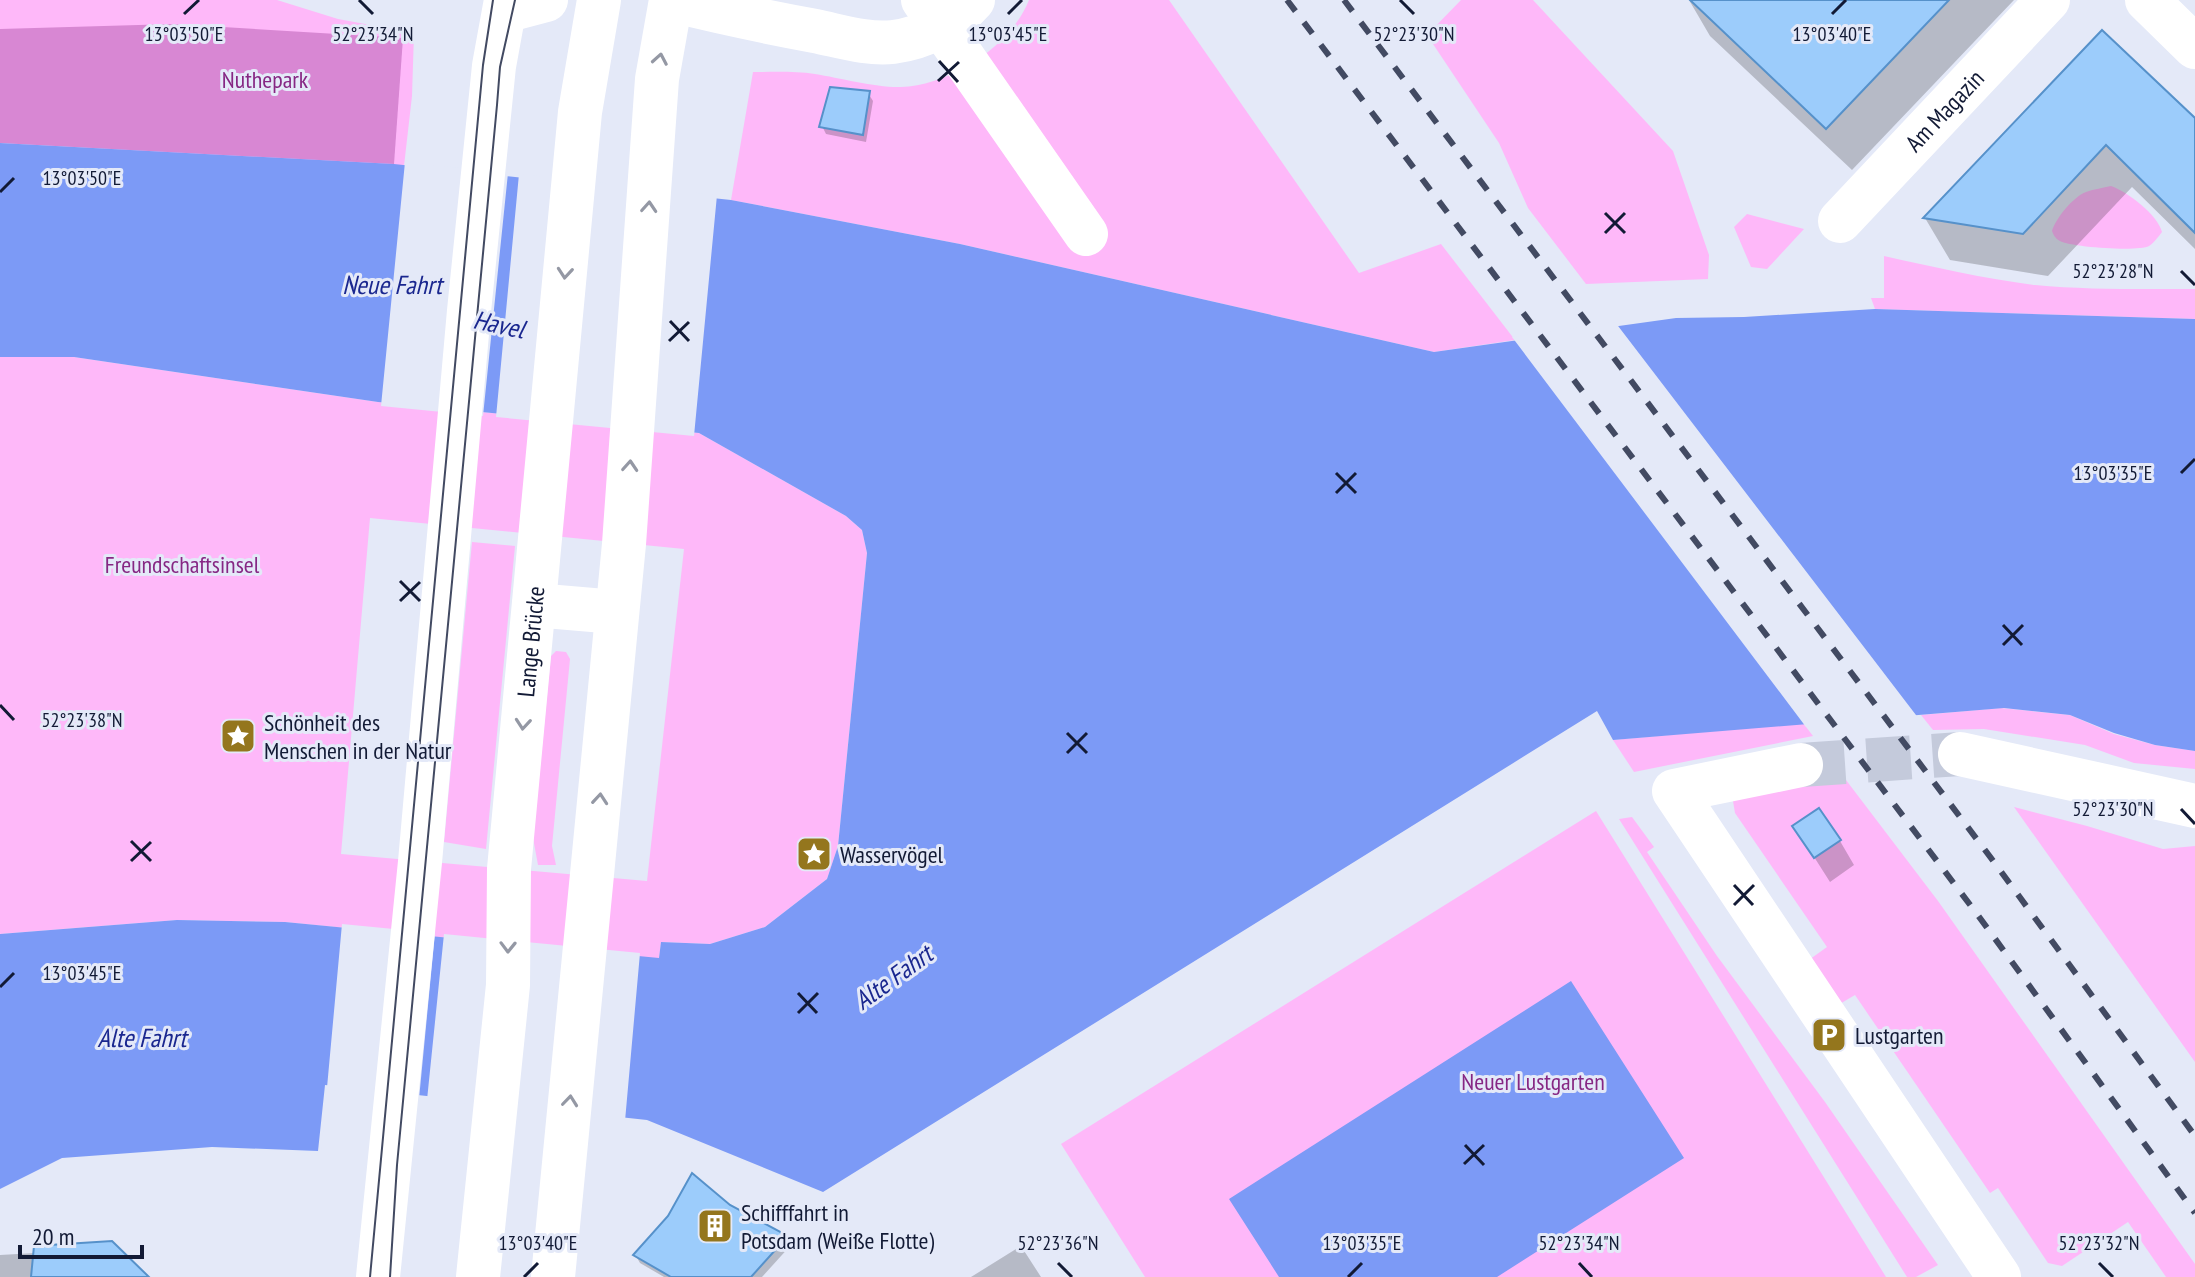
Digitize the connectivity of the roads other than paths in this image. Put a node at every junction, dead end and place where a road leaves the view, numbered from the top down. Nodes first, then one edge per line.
1 (546, 0) edge
2 (599, 0) edge
3 (671, 0) edge
4 (923, 0) edge
5 (973, 0) edge
6 (2048, 0) edge
7 (2147, 0) edge
8 (505, 8) edge
9 (2195, 47) edge
10 (1840, 221) dead end
11 (1086, 234) dead end
12 (534, 605) junction
13 (616, 612) junction
14 (1960, 754) tunnel mouth
15 (1801, 765) tunnel mouth
16 (2195, 806) edge
17 (378, 1277) edge
18 (478, 1277) edge
19 (553, 1277) edge
20 (1999, 1277) edge

1 - 8 main road
2 -> 12 main road, Lange Brücke
3 - 5 main road
13 -> 3 main road
4 - 11 main road
6 - 10 main road, Am Magazin
7 - 9 main road
8 - 17 main road
12 - 13 main road
12 -> 18 main road, Lange Brücke
19 -> 13 main road
14 - 16 main road
15 - 20 main road

